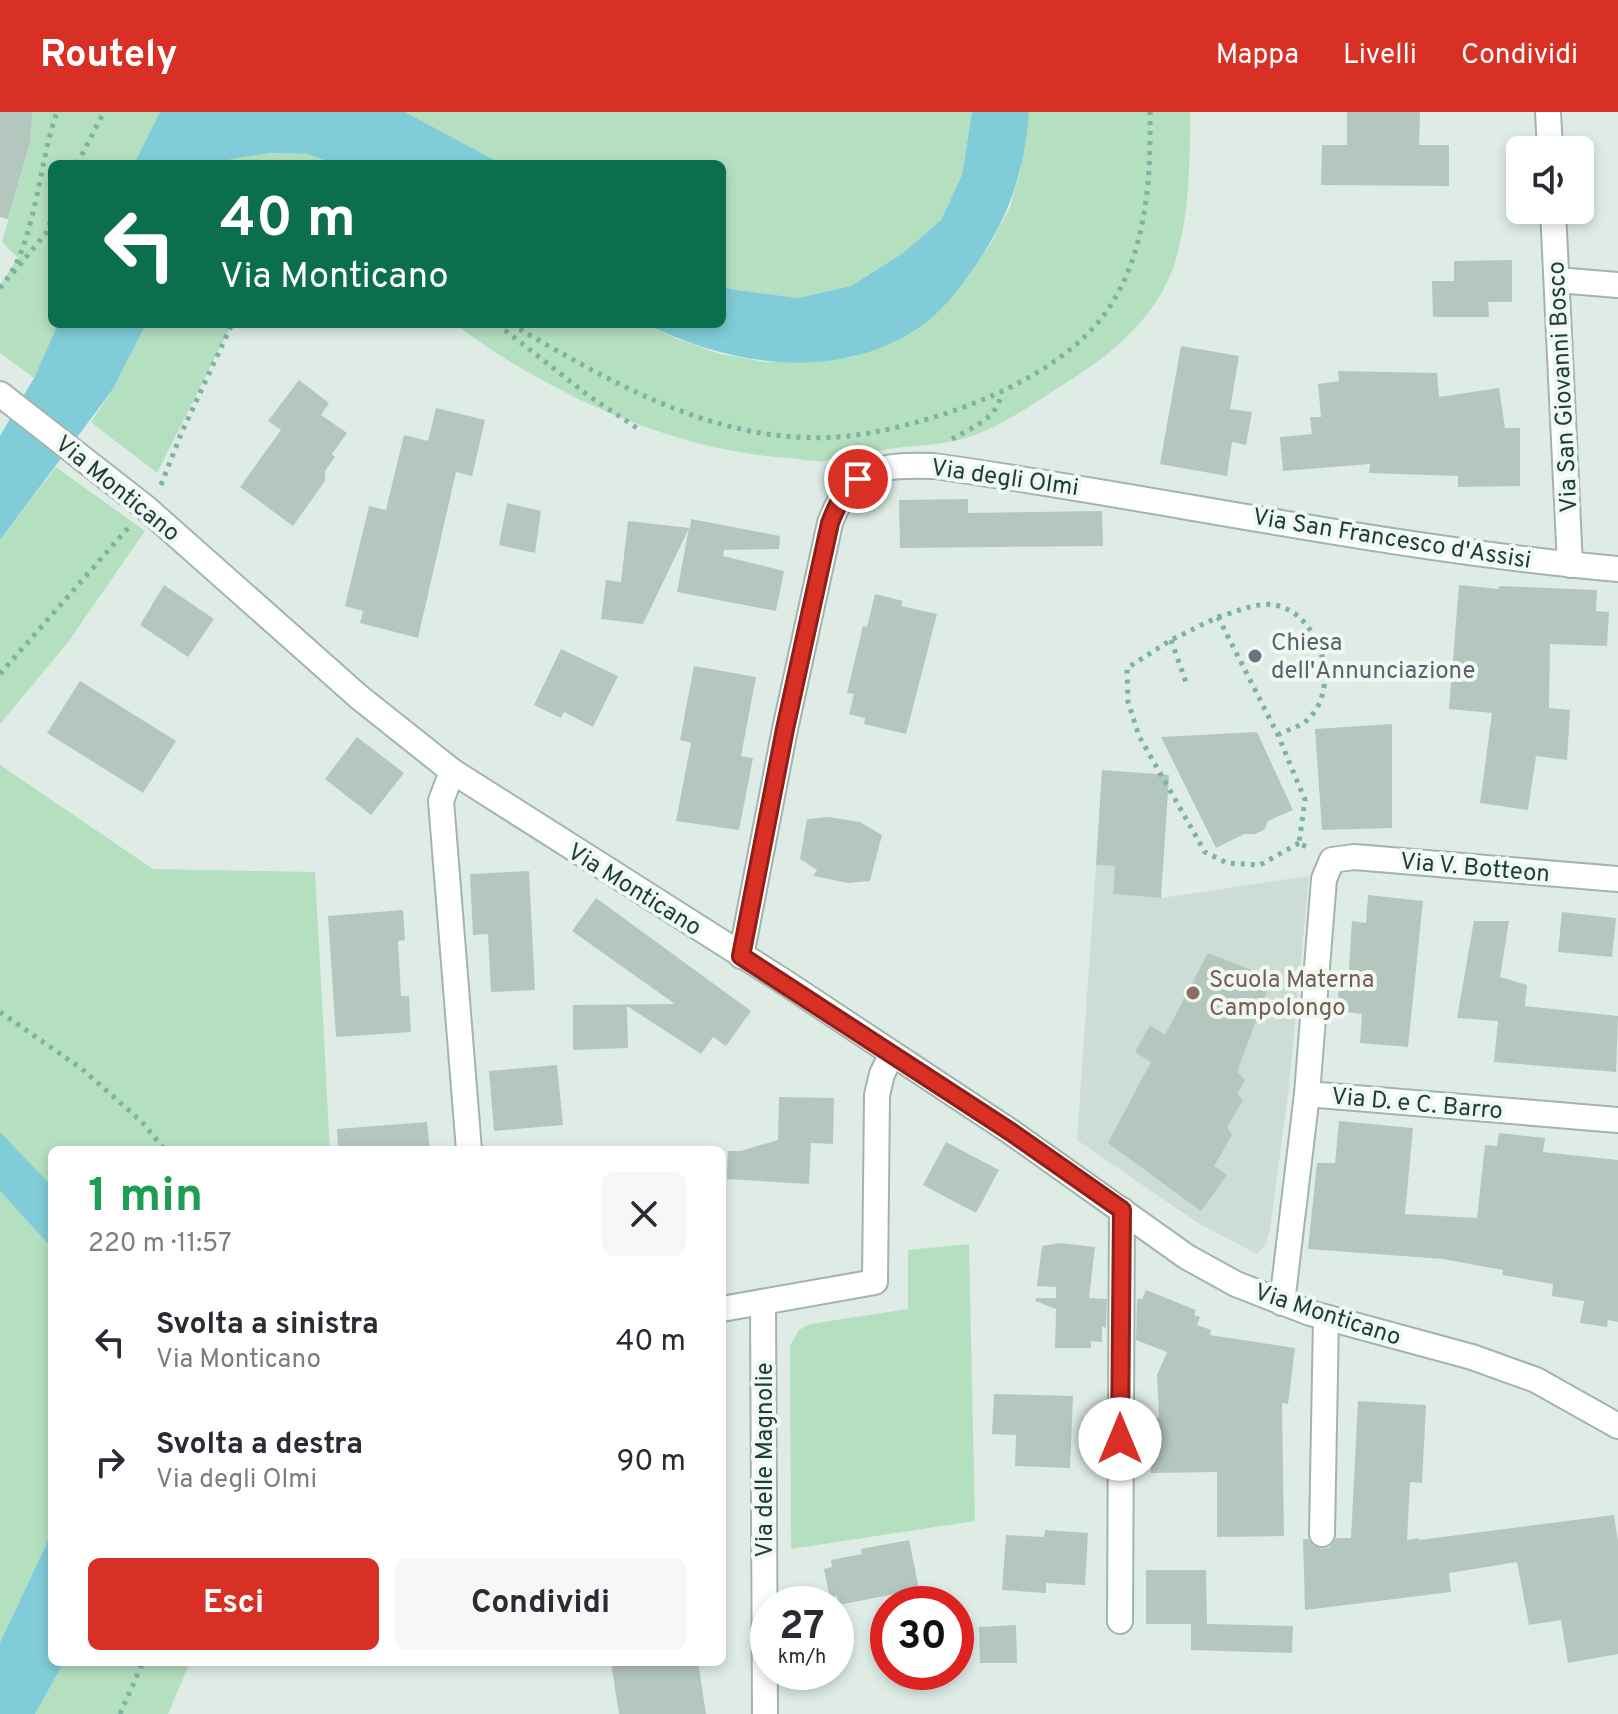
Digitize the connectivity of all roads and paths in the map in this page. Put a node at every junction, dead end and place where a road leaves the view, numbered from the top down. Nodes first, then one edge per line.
1 (57, 112) edge
2 (104, 112) edge
3 (1150, 112) edge
4 (1548, 112) edge
5 (1549, 136) edge
6 (79, 160) edge
7 (1554, 224) edge
8 (48, 228) edge
9 (10, 277) junction
10 (1557, 280) junction
11 (1618, 285) edge
12 (0, 288) edge
13 (230, 328) edge
14 (502, 328) edge
15 (518, 328) edge
16 (1001, 393) junction
17 (0, 394) edge
18 (637, 428) dead end
19 (934, 466) junction
20 (1167, 503) joint
21 (145, 506) junction
22 (1570, 565) junction
23 (1618, 569) edge
24 (1218, 617) junction
25 (1171, 640) junction
26 (0, 674) edge
27 (1187, 685) dead end
28 (1278, 735) junction
29 (452, 771) junction
30 (1299, 843) junction
31 (1332, 860) junction
32 (1618, 879) edge
33 (741, 956) junction
34 (0, 1012) edge
35 (892, 1054) junction
36 (1307, 1094) junction
37 (1618, 1120) edge
38 (162, 1146) edge
39 (469, 1146) edge
40 (1122, 1210) junction
41 (763, 1302) junction
42 (1282, 1303) junction
43 (726, 1308) edge
44 (1326, 1318) junction
45 (1618, 1426) edge
46 (1322, 1534) dead end
47 (1120, 1621) dead end
48 (141, 1666) edge
49 (120, 1714) edge
50 (765, 1714) edge

1 - 9 path
2 - 6 path
3 - 16 path
4 - 5 street
7 - 10 street, Via San Giovanni Bosco
8 - 9 path
9 - 12 path
10 - 11 street
10 - 22 street, Via San Giovanni Bosco
13 - 21 path
14 - 18 path
15 - 16 path
16 - 19 path
17 - 21 street, Via Monticano
19 - 20 street, Via degli Olmi
19 - 33 street, Via degli Olmi
20 - 22 street, Via San Francesco d'Assisi
21 - 26 path
21 - 29 street, Via Monticano
22 - 23 street, Via San Francesco d'Assisi
24 - 25 path
24 - 28 path
24 - 28 path
25 - 27 path
25 - 30 path
28 - 30 path
29 - 33 street, Via Monticano
29 - 39 street
30 - 31 path
31 - 32 street, Via V. Botteon
31 - 36 street, Via D. e C. Barro
33 - 35 street, Via Monticano
34 - 38 path
35 - 40 street, Via Monticano
35 - 41 street
36 - 37 street, Via D. e C. Barro
36 - 42 street
40 - 42 street, Via Monticano
40 - 47 street
41 - 43 street
41 - 50 street, Via delle Magnolie
42 - 44 street, Via Monticano
44 - 45 street, Via Monticano
44 - 46 street
48 - 49 path

